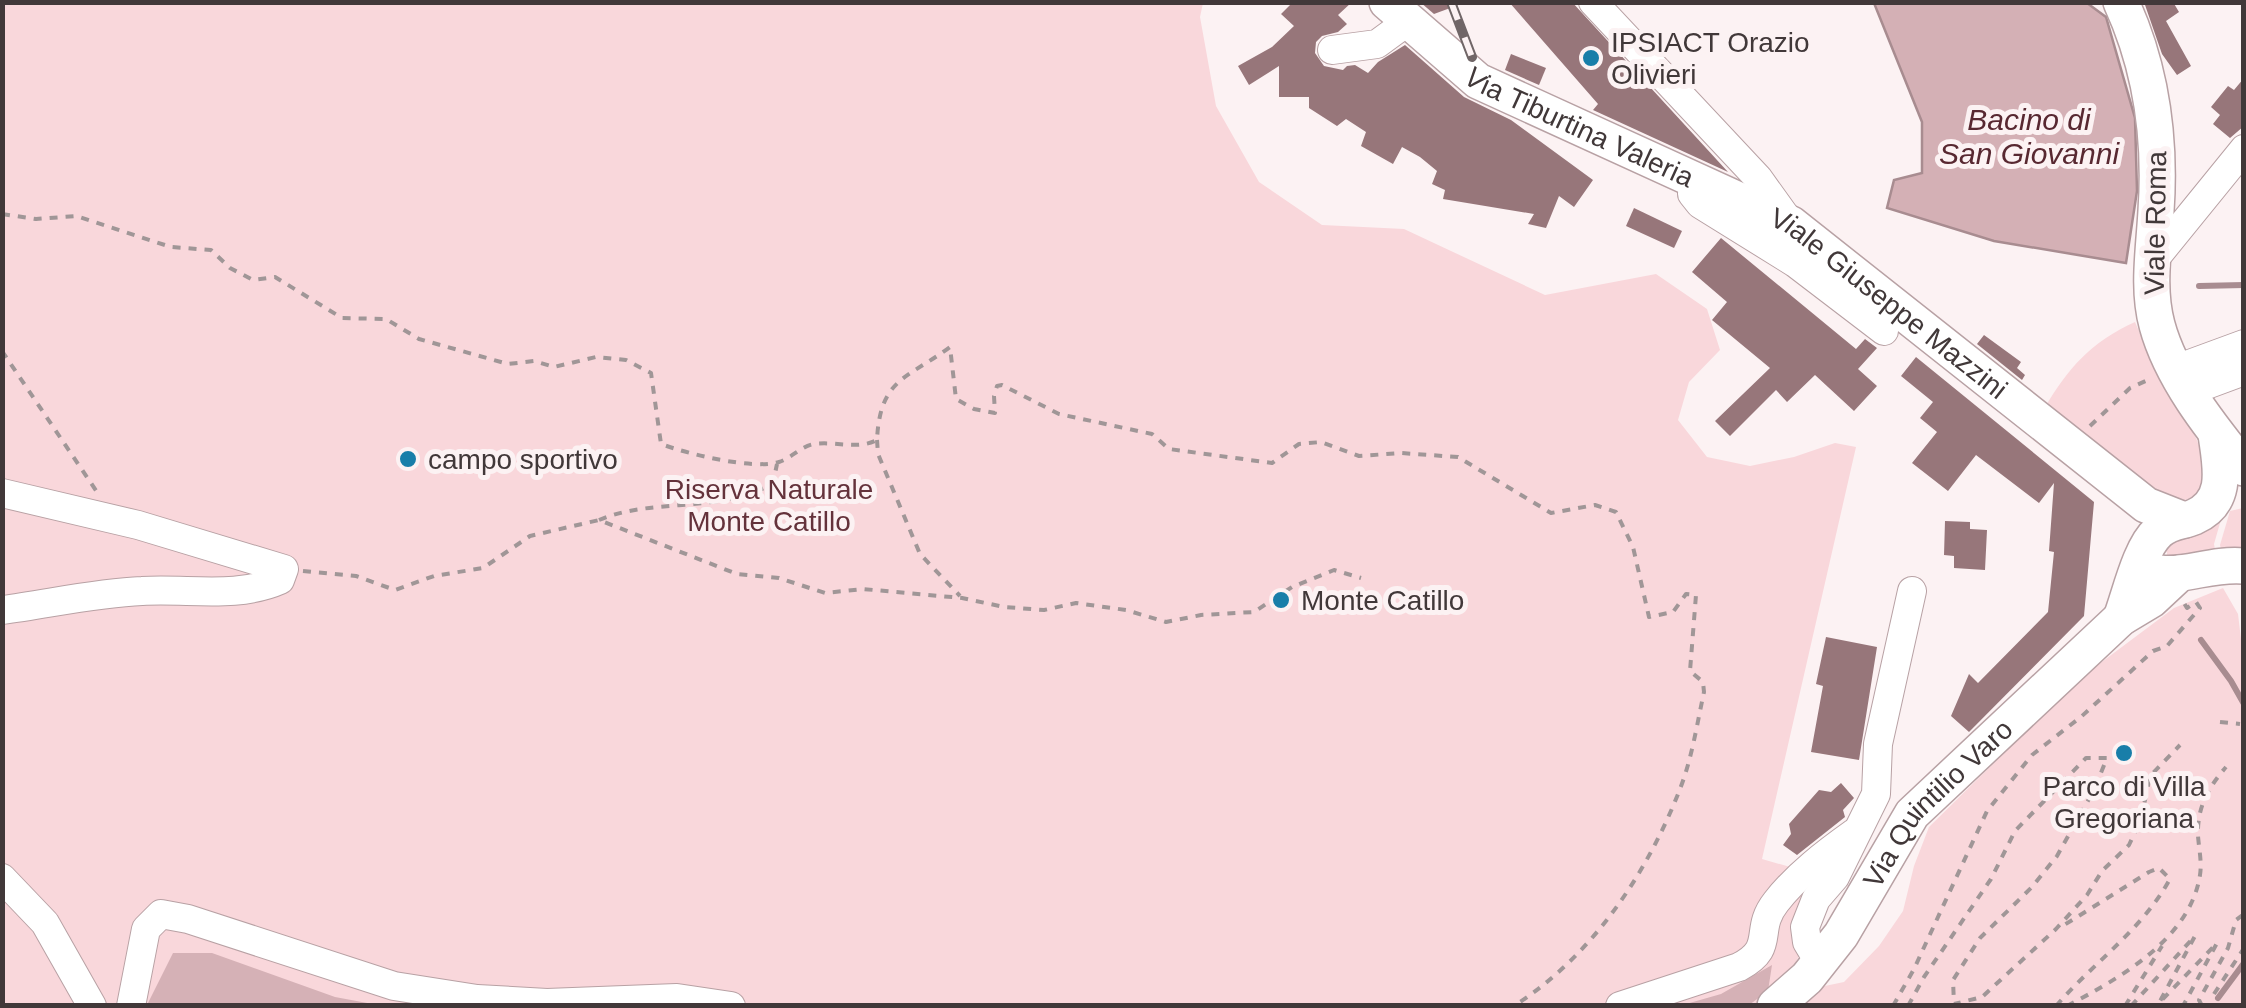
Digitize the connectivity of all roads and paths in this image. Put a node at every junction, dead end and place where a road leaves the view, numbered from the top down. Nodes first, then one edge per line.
1 (1592, 2) edge
2 (2121, 2) edge
3 (1397, 12) edge
4 (1332, 50) dead end
5 (2244, 149) edge
6 (1692, 179) junction
7 (2, 214) edge
8 (1791, 224) junction
9 (2152, 261) junction
10 (1884, 331) dead end
11 (2244, 344) edge
12 (2, 351) edge
13 (2244, 372) edge
14 (2183, 380) junction
15 (2244, 382) edge
16 (2130, 388) dead end
17 (2216, 433) junction
18 (876, 440) junction
19 (2070, 444) junction
20 (777, 463) junction
21 (2244, 468) edge
22 (2126, 488) junction
23 (2, 493) edge
24 (2230, 495) edge
25 (598, 520) junction
26 (2184, 520) junction
27 (121, 521) junction
28 (2144, 557) junction
29 (2244, 566) edge
30 (284, 570) junction
31 (2176, 577) junction
32 (1361, 578) dead end
33 (1912, 591) dead end
34 (962, 598) junction
35 (2, 610) edge
36 (2121, 618) junction
37 (2220, 722) dead end
38 (2240, 724) dead end
39 (2180, 744) dead end
40 (2226, 767) dead end
41 (1859, 829) junction
42 (2, 878) edge
43 (2244, 914) edge
44 (2175, 925) junction
45 (2056, 929) junction
46 (2244, 948) edge
47 (1820, 962) junction
48 (2214, 994) dead end
49 (92, 1006) edge
50 (131, 1006) edge
51 (731, 1006) edge
52 (1514, 1006) edge
53 (1620, 1006) edge
54 (1776, 1006) edge
55 (1892, 1006) edge
56 (1908, 1006) edge
57 (2056, 1006) edge
58 (2067, 1006) edge
59 (2128, 1006) edge
60 (2182, 1006) edge
61 (2202, 1006) edge

1 - 8 street, Viale Giuseppe Mazzini
2 - 9 main road, Viale Roma
3 - 4 street
3 - 6 main road, Via Tiburtina Valeria
5 - 9 street
6 - 8 main road, Via Tiburtina Valeria
6 - 10 street
7 - 20 path
8 - 19 main road, Viale Giuseppe Mazzini
9 - 14 main road, Viale Roma
11 - 14 street
12 - 27 path
13 - 14 street
14 - 15 street
14 - 17 main road, Viale Roma
16 - 19 path
17 - 21 main road, Viale Roma
17 - 24 main road
18 - 20 path
18 - 34 path
18 - 52 path
19 - 22 main road, Viale Giuseppe Mazzini
20 - 25 path
22 - 26 main road, Viale Giuseppe Mazzini
22 - 28 main road
23 - 27 street
24 - 26 main road
25 - 30 path
25 - 34 path
26 - 28 main road
27 - 30 street
28 - 31 main road
28 - 36 main road
29 - 31 main road
30 - 35 street
31 - 36 main road, Via Quintilio Varo
31 - 55 path
32 - 34 path
33 - 41 street
36 - 47 main road, Via Quintilio Varo
37 - 38 path
39 - 45 path
40 - 44 path
41 - 47 street
41 - 53 street
42 - 49 street
43 - 61 path
44 - 58 path
44 - 59 path
45 - 56 path
45 - 57 path
46 - 48 path
47 - 54 main road, Via Quintilio Varo
50 - 51 street
59 - 60 path

